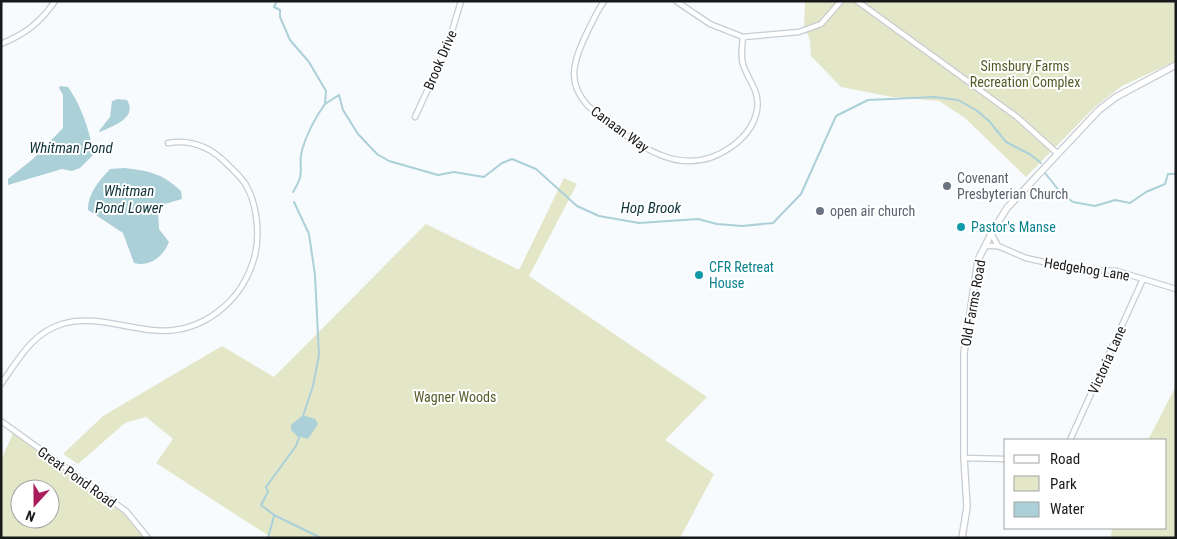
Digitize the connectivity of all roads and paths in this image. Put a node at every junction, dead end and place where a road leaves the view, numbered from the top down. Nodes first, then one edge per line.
1 (55, 1) edge
2 (461, 1) edge
3 (604, 1) edge
4 (676, 1) edge
5 (842, 1) edge
6 (857, 1) edge
7 (743, 37) junction
8 (1, 44) edge
9 (1176, 65) edge
10 (415, 117) dead end
11 (168, 143) dead end
12 (1057, 154) junction
13 (991, 233) junction
14 (985, 246) junction
15 (998, 246) junction
16 (1143, 279) junction
17 (1176, 289) edge
18 (1, 384) edge
19 (1, 421) edge
20 (1070, 439) edge
21 (964, 458) junction
22 (1004, 459) edge
23 (148, 538) edge
24 (962, 538) edge

1 - 8 street
2 - 10 street, Brook Drive
3 - 7 street, Canaan Way
4 - 7 street
5 - 7 street
6 - 12 street
9 - 12 street, Old Farms Road
11 - 18 street
12 - 13 street, Old Farms Road
13 - 14 street, Old Farms Road
13 - 15 street
14 - 15 street, Hedgehog Lane
14 - 21 street, Old Farms Road
15 - 16 street, Hedgehog Lane
16 - 17 street, Hedgehog Lane
16 - 20 street, Victoria Lane
19 - 23 street, Great Pond Road
21 - 22 street
21 - 24 street, Old Farms Road

